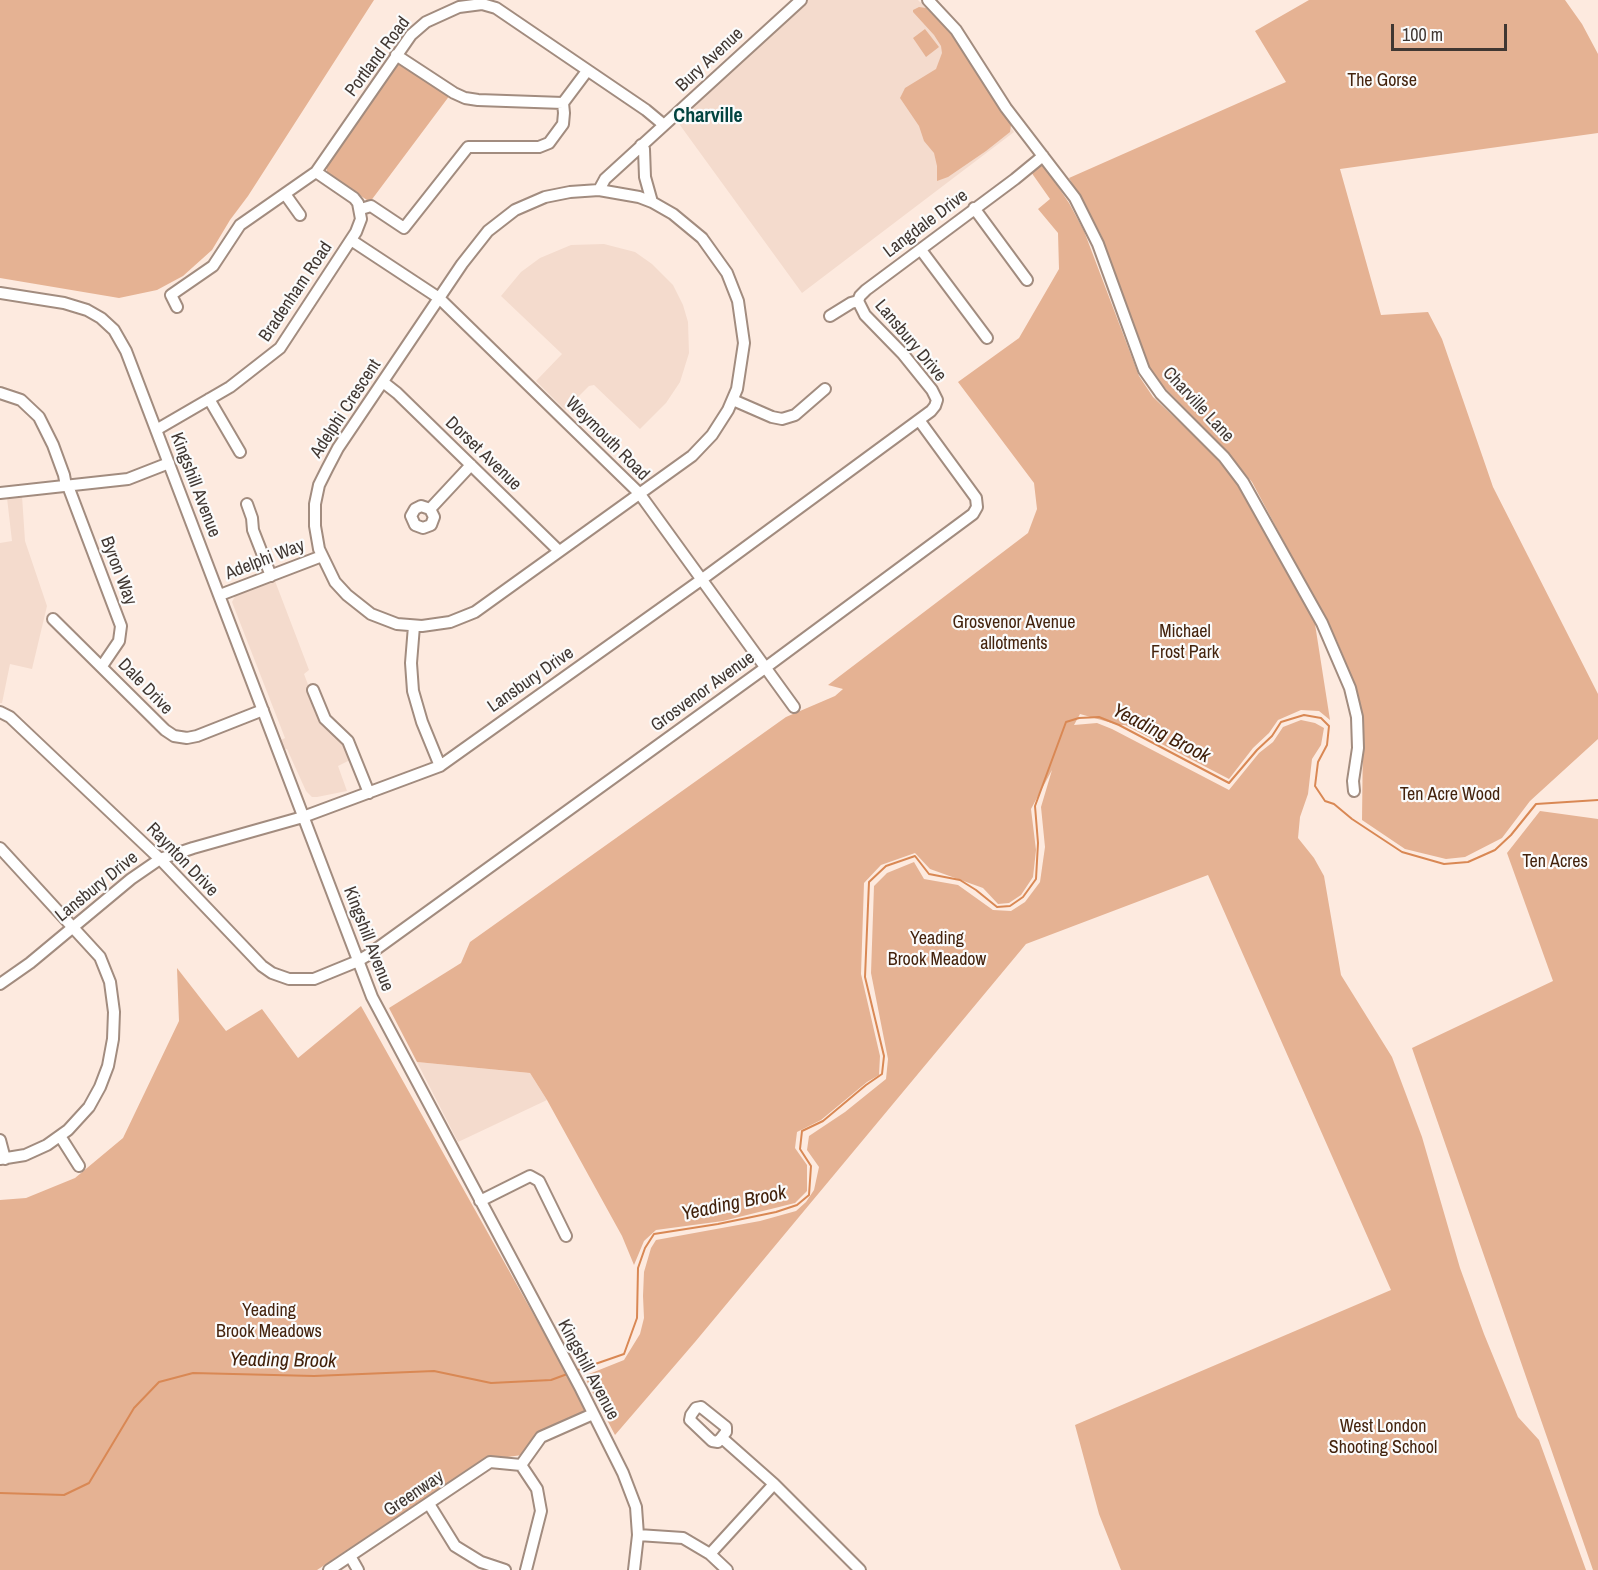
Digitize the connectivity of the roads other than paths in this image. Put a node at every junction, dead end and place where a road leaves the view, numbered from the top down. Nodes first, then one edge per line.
1 (801, 0) edge
2 (928, 0) edge
3 (396, 55) junction
4 (588, 70) junction
5 (563, 103) junction
6 (664, 125) junction
7 (642, 145) junction
8 (1043, 156) junction
9 (316, 172) junction
10 (599, 190) junction
11 (285, 194) junction
12 (652, 202) junction
13 (974, 208) junction
14 (361, 209) junction
15 (300, 215) dead end
16 (351, 240) junction
17 (921, 250) junction
18 (1027, 280) dead end
19 (0, 293) edge
20 (439, 298) junction
21 (858, 301) junction
22 (177, 307) dead end
23 (830, 316) dead end
24 (987, 338) dead end
25 (383, 382) junction
26 (825, 389) dead end
27 (0, 393) edge
28 (209, 399) junction
29 (733, 400) junction
30 (919, 420) junction
31 (156, 430) junction
32 (240, 452) dead end
33 (170, 464) junction
34 (471, 465) junction
35 (67, 486) junction
36 (0, 493) edge
37 (639, 493) junction
38 (247, 504) dead end
39 (430, 509) dead end
40 (559, 551) junction
41 (321, 556) junction
42 (271, 576) junction
43 (701, 579) junction
44 (220, 595) junction
45 (52, 619) dead end
46 (414, 626) junction
47 (102, 666) junction
48 (765, 668) junction
49 (313, 690) dead end
50 (794, 707) dead end
51 (263, 710) junction
52 (0, 712) edge
53 (440, 766) junction
54 (1354, 791) dead end
55 (369, 793) junction
56 (303, 817) junction
57 (0, 848) edge
58 (160, 859) junction
59 (73, 926) junction
60 (358, 961) junction
61 (0, 984) edge
62 (60, 1136) junction
63 (0, 1140) edge
64 (3, 1159) edge
65 (79, 1166) dead end
66 (480, 1201) junction
67 (566, 1236) dead end
68 (593, 1414) junction
69 (722, 1438) dead end
70 (521, 1465) junction
71 (774, 1484) junction
72 (429, 1504) junction
73 (638, 1535) junction
74 (710, 1554) junction
75 (350, 1556) junction
76 (341, 1567) edge
77 (329, 1570) edge
78 (358, 1570) edge
79 (505, 1570) edge
80 (526, 1570) edge
81 (633, 1570) edge
82 (727, 1570) edge
83 (860, 1570) edge

1 - 6 street, Bury Avenue
2 - 8 street, Charville Lane
3 - 4 street, Portland Road
3 - 5 street
3 - 9 street, Portland Road
4 - 5 street
4 - 6 street, Portland Road
5 - 14 street
6 - 7 street, Bury Avenue
7 - 10 street, Bury Avenue
7 - 12 street
8 - 13 street, Langdale Drive
8 - 54 street, Charville Lane
9 - 11 street, Portland Road
9 - 14 street
10 - 12 street, Adelphi Crescent
10 - 20 street, Adelphi Crescent
11 - 15 street
11 - 22 street, Portland Road
12 - 29 street, Adelphi Crescent
13 - 17 street, Langdale Drive
13 - 18 street
14 - 16 street, Bradenham Road
16 - 20 street, Weymouth Road
16 - 28 street, Bradenham Road
17 - 21 street, Langdale Drive
17 - 24 street
19 - 31 street, Kingshill Avenue
20 - 25 street, Adelphi Crescent
20 - 37 street, Weymouth Road
21 - 23 street, Langdale Drive
21 - 30 street, Lansbury Drive
25 - 34 street, Dorset Avenue
25 - 41 street, Adelphi Crescent
26 - 29 street
27 - 35 street, Byron Way
28 - 31 street, Bradenham Road
28 - 32 street
29 - 37 street, Adelphi Crescent
30 - 43 street, Lansbury Drive
30 - 48 street, Grosvenor Avenue
31 - 33 street, Kingshill Avenue
33 - 35 street
33 - 44 street, Kingshill Avenue
34 - 39 street
34 - 40 street, Dorset Avenue
35 - 36 street
35 - 47 street, Byron Way
37 - 40 street, Adelphi Crescent
37 - 43 street, Weymouth Road
38 - 42 street
40 - 46 street, Adelphi Crescent
41 - 42 street, Adelphi Way
41 - 46 street, Adelphi Crescent
42 - 44 street, Adelphi Way
43 - 48 street, Weymouth Road
43 - 53 street, Lansbury Drive
44 - 51 street, Kingshill Avenue
45 - 47 street, Dale Drive
46 - 53 street
47 - 51 street, Dale Drive
48 - 50 street, Weymouth Road
48 - 60 street, Grosvenor Avenue
49 - 55 street
51 - 56 street, Kingshill Avenue
52 - 58 street, Raynton Drive
53 - 55 street, Lansbury Drive
55 - 56 street, Lansbury Drive
56 - 58 street, Lansbury Drive
56 - 60 street, Kingshill Avenue
57 - 59 street
58 - 59 street, Lansbury Drive
58 - 60 street, Raynton Drive
59 - 61 street, Lansbury Drive
59 - 62 street
60 - 66 street, Kingshill Avenue
62 - 64 street
62 - 65 street
63 - 64 street
66 - 67 street
66 - 68 street, Kingshill Avenue
68 - 70 street
68 - 73 street, Kingshill Avenue
69 - 71 street
70 - 72 street, Greenway
70 - 80 street
71 - 74 street
71 - 83 street
72 - 75 street, Greenway
72 - 79 street
73 - 74 street
73 - 81 street, Kingshill Avenue
74 - 82 street
75 - 76 street, Greenway
75 - 78 street
76 - 77 street, Greenway

